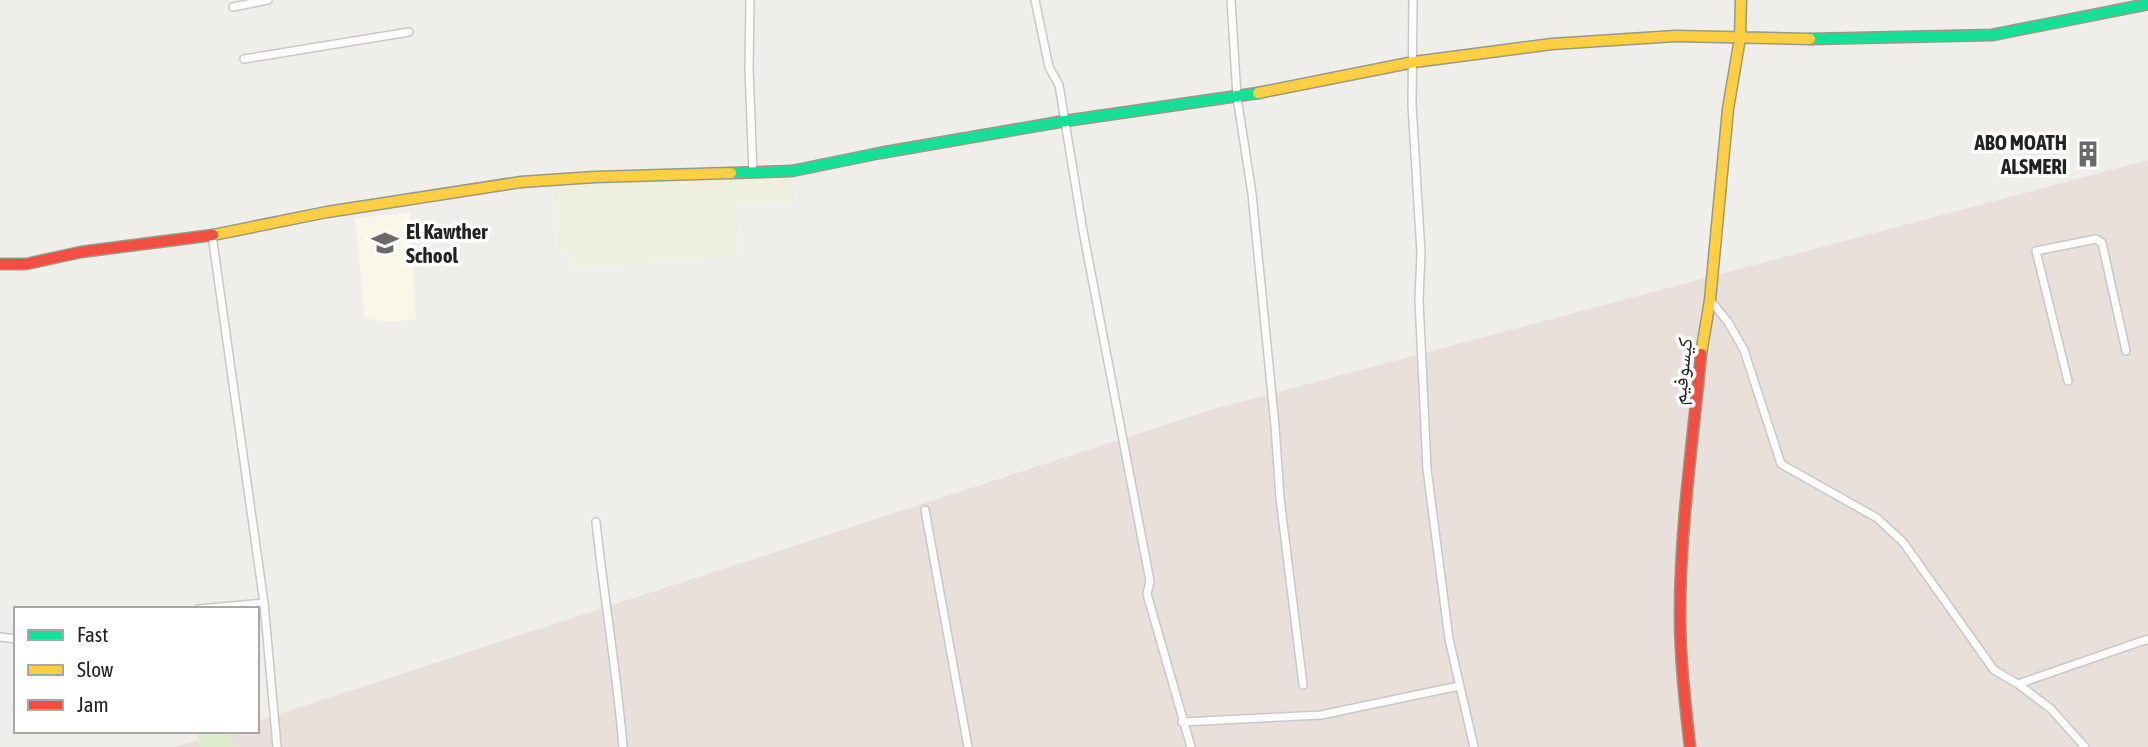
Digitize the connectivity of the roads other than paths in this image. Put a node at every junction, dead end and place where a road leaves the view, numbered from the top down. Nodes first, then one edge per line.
1 (268, 0) edge
2 (750, 0) edge
3 (1035, 0) edge
4 (1231, 0) edge
5 (1413, 0) edge
6 (1741, 0) edge
7 (2148, 4) edge
8 (233, 7) dead end
9 (409, 32) dead end
10 (1740, 38) junction
11 (244, 59) dead end
12 (1414, 62) junction
13 (1237, 97) junction
14 (1065, 121) junction
15 (753, 173) junction
16 (212, 235) junction
17 (0, 264) edge
18 (1710, 300) junction
19 (2126, 351) dead end
20 (2068, 381) dead end
21 (925, 510) dead end
22 (596, 522) dead end
23 (264, 603) junction
24 (220, 607) edge
25 (2148, 639) edge
26 (2018, 684) junction
27 (1303, 685) dead end
28 (1459, 686) junction
29 (1182, 722) junction
30 (277, 747) edge
31 (623, 747) edge
32 (968, 747) edge
33 (1191, 747) edge
34 (1474, 747) edge
35 (1690, 747) edge
36 (2085, 747) edge

1 - 8 street
2 - 15 street
3 - 14 street
4 - 13 street
5 - 12 street
6 - 10 street, كيسوفيم
7 - 10 street
9 - 11 street
10 - 12 street
10 - 18 street, كيسوفيم
12 - 13 street
12 - 28 street
13 - 14 street
13 - 27 street
14 - 15 street
14 - 29 street
15 - 16 street
16 - 17 street
16 - 23 street
18 - 26 street
18 - 35 street, كيسوفيم
19 - 20 street
21 - 32 street
22 - 31 street
23 - 24 street
23 - 30 street
25 - 26 street
26 - 36 street
28 - 29 street
28 - 34 street
29 - 33 street

